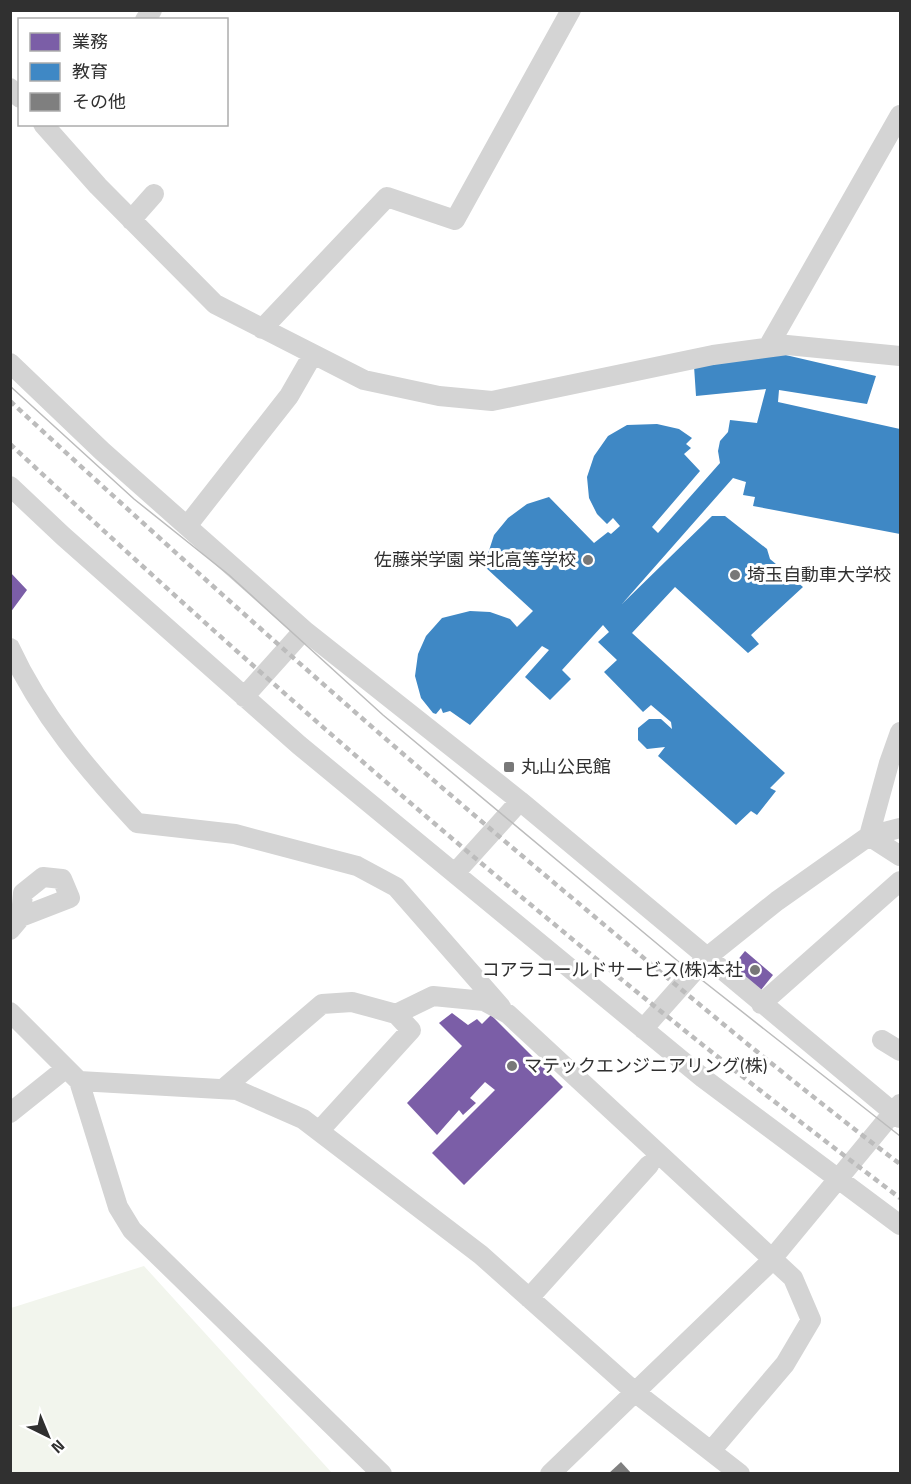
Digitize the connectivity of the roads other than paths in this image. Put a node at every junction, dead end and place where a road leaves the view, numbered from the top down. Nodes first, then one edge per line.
1 (571, 10) edge
2 (900, 115) edge
3 (50, 127) edge
4 (154, 194) dead end
5 (131, 219) junction
6 (262, 329) junction
7 (768, 348) junction
8 (312, 356) junction
9 (900, 356) edge
10 (11, 364) edge
11 (10, 486) edge
12 (187, 526) junction
13 (304, 630) junction
14 (10, 648) edge
15 (244, 697) junction
16 (900, 732) edge
17 (520, 801) junction
18 (900, 828) edge
19 (869, 836) junction
20 (900, 856) edge
21 (455, 873) junction
22 (900, 881) edge
23 (706, 958) junction
24 (761, 1004) junction
25 (10, 1012) edge
26 (396, 1014) junction
27 (508, 1014) junction
28 (643, 1029) junction
29 (882, 1040) dead end
30 (900, 1051) edge
31 (72, 1075) junction
32 (223, 1089) junction
33 (898, 1111) edge
34 (10, 1113) edge
35 (320, 1130) junction
36 (650, 1165) dead end
37 (838, 1181) junction
38 (900, 1225) edge
39 (771, 1260) junction
40 (529, 1298) junction
41 (636, 1393) junction
42 (711, 1451) junction
43 (382, 1473) edge
44 (550, 1473) edge
45 (740, 1473) edge

1 - 6 street
2 - 7 street
3 - 5 street
4 - 5 street
5 - 6 street
6 - 8 street
7 - 8 street
7 - 9 street
8 - 12 street
10 - 12 street
11 - 15 street
12 - 13 street
13 - 15 street
13 - 17 street
14 - 27 street
15 - 21 street
16 - 19 street
17 - 21 street
17 - 23 street
18 - 19 street
19 - 20 street
19 - 23 street
21 - 28 street
22 - 24 street
23 - 24 street
23 - 28 street
24 - 33 street
25 - 31 street
26 - 27 street
26 - 32 street
26 - 35 street
27 - 39 street
28 - 37 street
29 - 30 street
31 - 32 street
31 - 34 street
31 - 43 street
32 - 35 street
33 - 37 street
35 - 40 street
36 - 40 street
37 - 38 street
37 - 39 street
39 - 41 street
39 - 42 street
40 - 41 street
41 - 42 street
41 - 44 street
42 - 45 street

